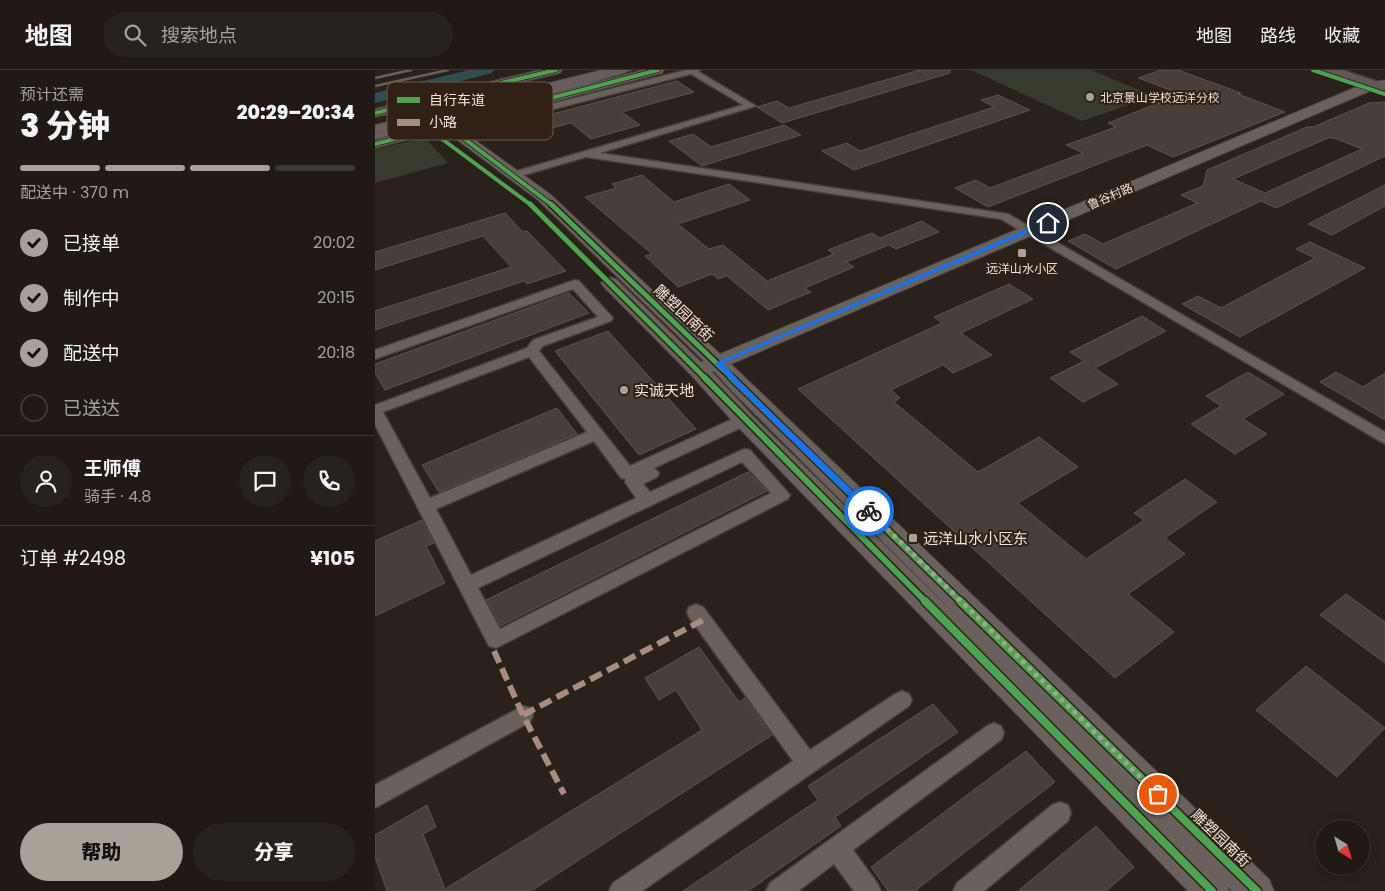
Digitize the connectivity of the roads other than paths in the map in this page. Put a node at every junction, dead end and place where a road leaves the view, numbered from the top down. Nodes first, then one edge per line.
1 (556, 70) edge
2 (588, 70) edge
3 (594, 70) edge
4 (620, 70) edge
5 (630, 70) edge
6 (1328, 70) edge
7 (1347, 70) edge
8 (694, 71) edge
9 (661, 72) edge
10 (505, 82) edge
11 (543, 82) edge
12 (543, 82) edge
13 (1382, 85) edge
14 (553, 86) edge
15 (553, 92) edge
16 (553, 99) edge
17 (553, 104) edge
18 (390, 140) edge
19 (454, 140) edge
20 (459, 140) edge
21 (375, 144) edge
22 (585, 154) junction
23 (514, 175) junction
24 (1030, 230) junction
25 (532, 351) junction
26 (375, 355) edge
27 (708, 366) junction
28 (375, 410) edge
29 (748, 423) junction
30 (597, 434) junction
31 (1385, 439) edge
32 (630, 478) junction
33 (647, 500) junction
34 (426, 506) junction
35 (467, 586) junction
36 (696, 612) dead end
37 (902, 700) dead end
38 (523, 715) dead end
39 (995, 733) dead end
40 (808, 764) junction
41 (375, 796) edge
42 (1060, 812) dead end
43 (837, 848) junction
44 (621, 891) edge
45 (778, 891) edge
46 (869, 891) edge
47 (965, 891) edge
48 (1212, 891) edge
49 (1257, 891) edge

1 - 10 main road
2 - 11 highway
3 - 12 highway
4 - 14 highway
5 - 15 lane
6 - 13 main road
7 - 13 main road
8 - 9 street
8 - 22 street
9 - 16 main road
9 - 17 street
13 - 24 main road, 鲁谷村路
18 - 21 main road
19 - 27 main road, 雕塑园南街
20 - 23 main road, 雕塑园南街
22 - 23 street
22 - 24 street
23 - 27 main road, 雕塑园南街
24 - 27 main road, 鲁谷村路
24 - 31 street
25 - 26 street
25 - 28 street
25 - 30 street
27 - 29 main road, 雕塑园南街
27 - 49 main road, 雕塑园南街
28 - 34 street
29 - 32 street
29 - 48 main road, 雕塑园南街
30 - 32 street
30 - 34 street
32 - 33 street
33 - 35 street
33 - 35 street
34 - 35 street
36 - 40 street
37 - 40 street
38 - 41 street
39 - 43 street
40 - 44 street
42 - 47 street
43 - 45 street
43 - 46 street

